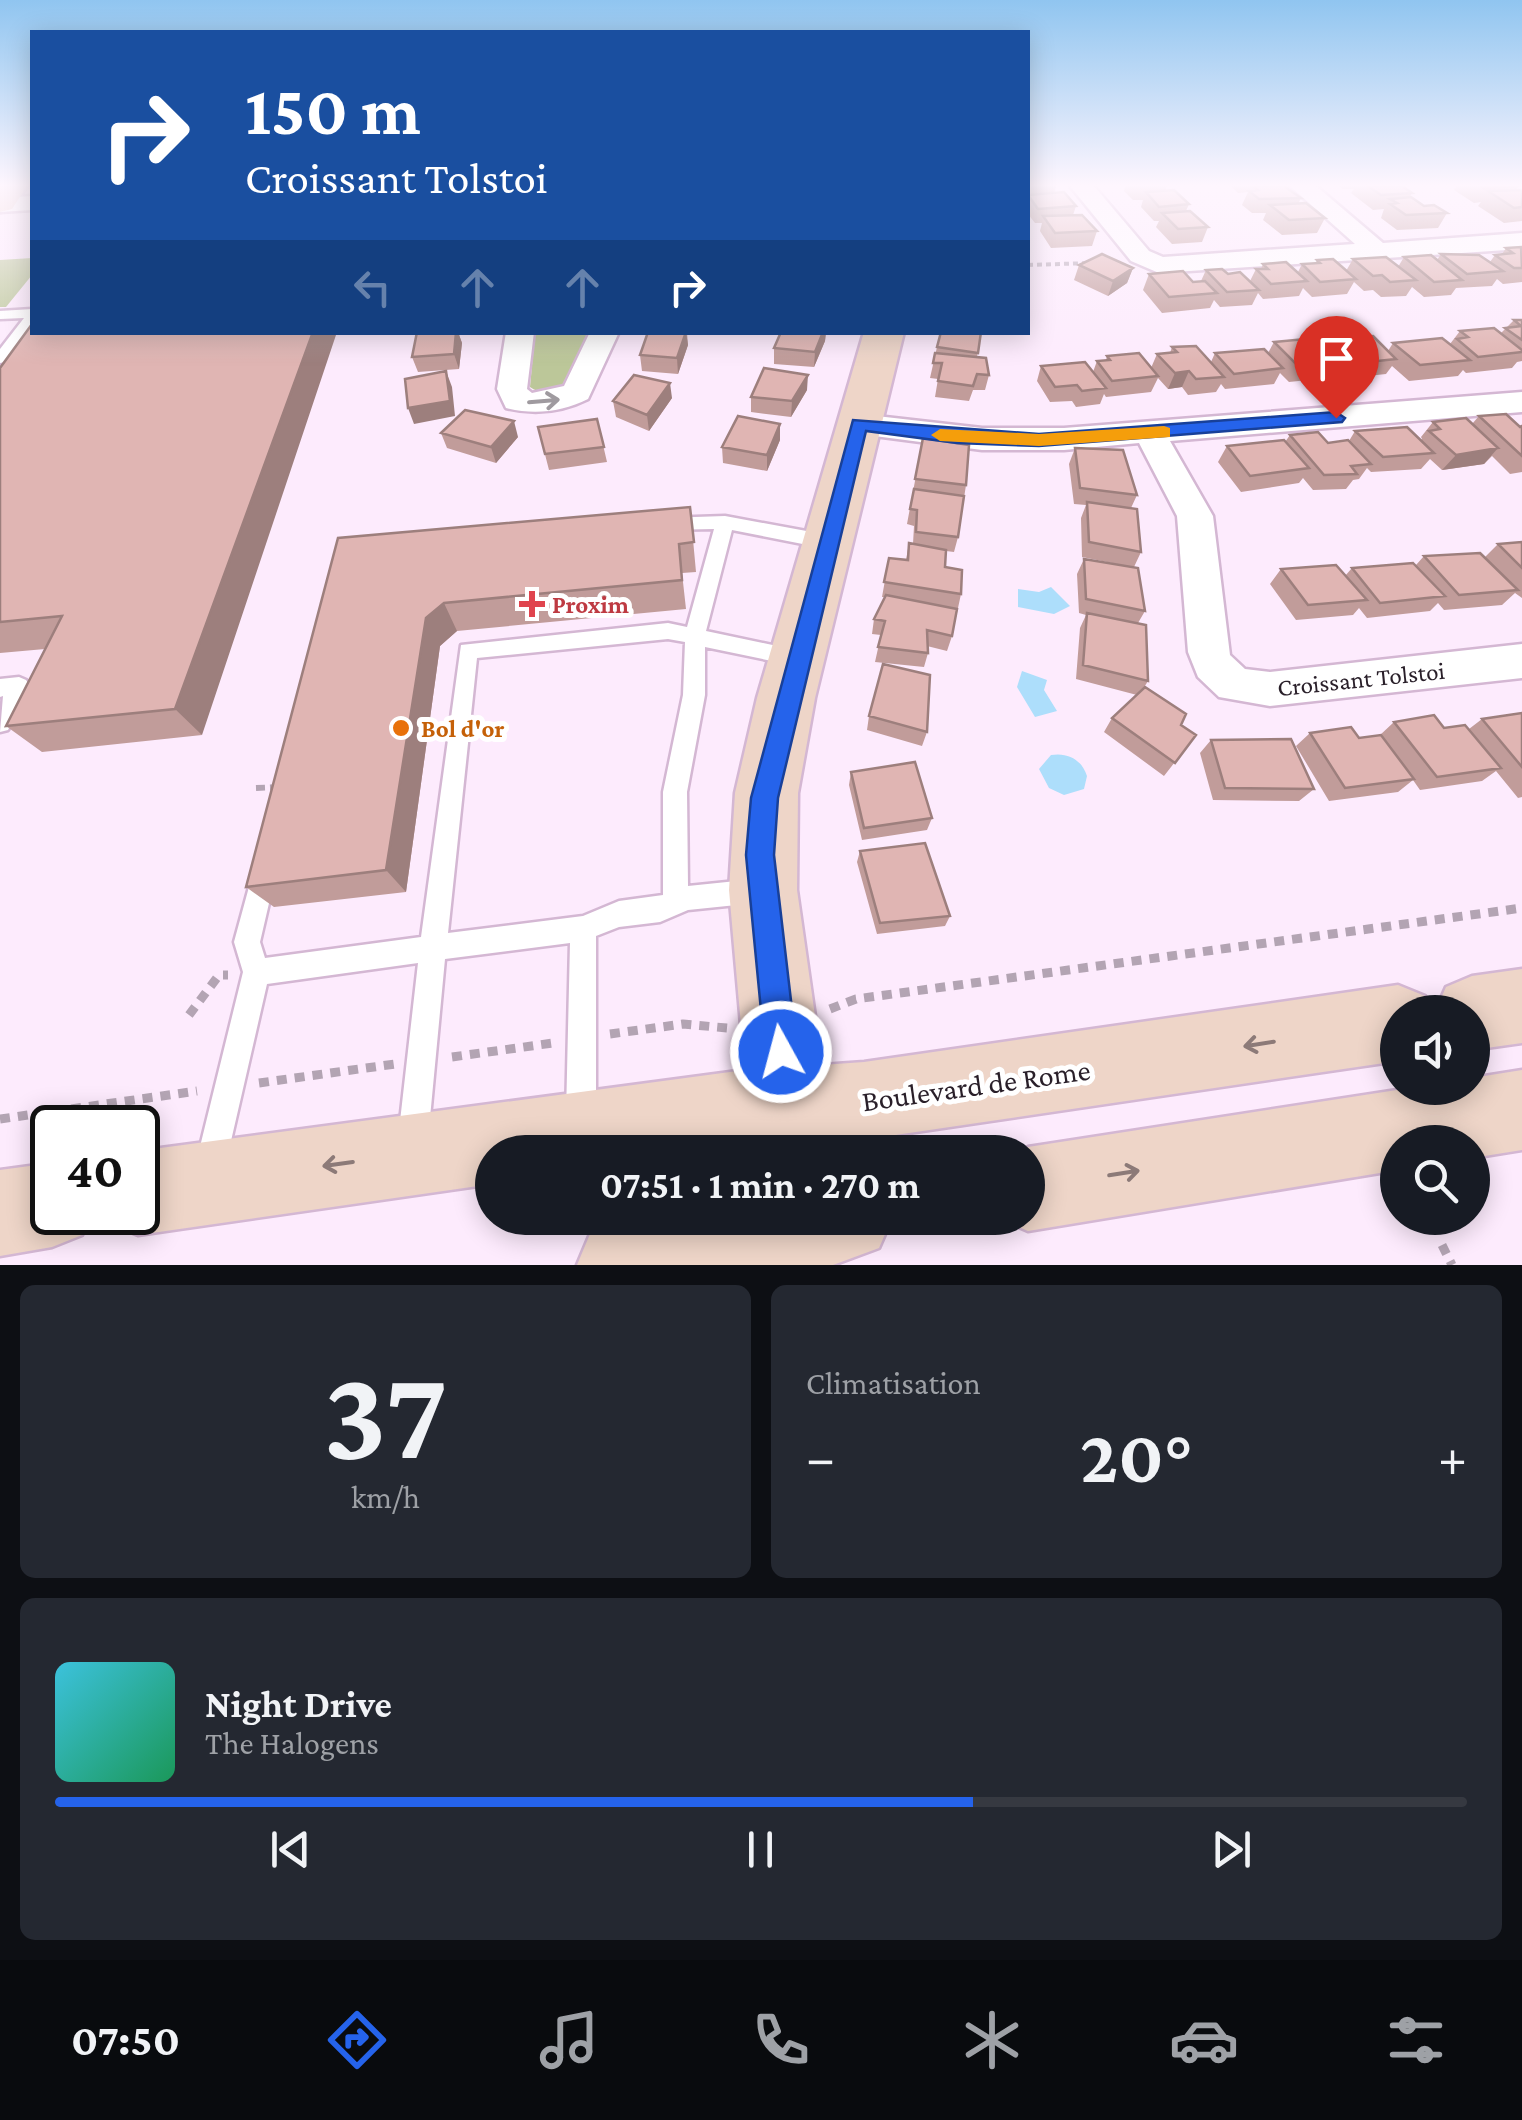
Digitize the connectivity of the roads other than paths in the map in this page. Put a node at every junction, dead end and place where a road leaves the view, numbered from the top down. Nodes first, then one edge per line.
1 (1130, 245) edge
2 (1371, 245) edge
3 (1464, 245) edge
4 (1378, 251) junction
5 (30, 314) edge
6 (0, 315) edge
7 (30, 317) edge
8 (520, 335) edge
9 (603, 335) edge
10 (883, 335) edge
11 (0, 359) edge
12 (1522, 402) edge
13 (859, 424) junction
14 (1150, 434) junction
15 (725, 522) junction
16 (642, 526) edge
17 (828, 542) junction
18 (695, 636) junction
19 (797, 658) junction
20 (1522, 661) edge
21 (0, 688) edge
22 (0, 723) edge
23 (286, 786) edge
24 (763, 890) junction
25 (676, 902) junction
26 (583, 929) junction
27 (433, 948) junction
28 (256, 972) junction
29 (1522, 1006) edge
30 (1490, 1010) edge
31 (1380, 1026) edge
32 (1522, 1110) edge
33 (581, 1128) junction
34 (738, 1135) edge
35 (799, 1135) edge
36 (845, 1135) edge
37 (411, 1154) junction
38 (1045, 1186) edge
39 (172, 1189) edge
40 (30, 1209) edge
41 (0, 1213) edge
42 (748, 1235) edge
43 (622, 1265) edge

1 - 4 street
2 - 4 street
3 - 4 street
5 - 6 lane
7 - 11 lane
8 -> 9 street
10 - 13 main road
12 - 14 street
13 - 14 street
13 - 17 main road
14 - 20 street, Croissant Tolstoi
15 - 16 lane
15 - 17 lane
15 - 18 lane
17 - 19 main road
18 - 19 lane
18 - 25 lane
18 - 27 lane
19 - 24 main road
21 - 22 lane
23 - 28 lane
24 - 25 lane
24 - 35 main road
25 - 26 lane
26 - 27 lane
26 - 33 lane
27 - 28 lane
27 - 37 lane
28 - 39 lane
29 - 30 main road
31 -> 36 main road, Boulevard de Rome
38 -> 32 main road
33 - 34 main road, Boulevard de Rome
33 - 37 main road, Boulevard de Rome
37 -> 39 main road, Boulevard de Rome
40 - 41 main road
42 - 43 main road, Boulevard de Rome

